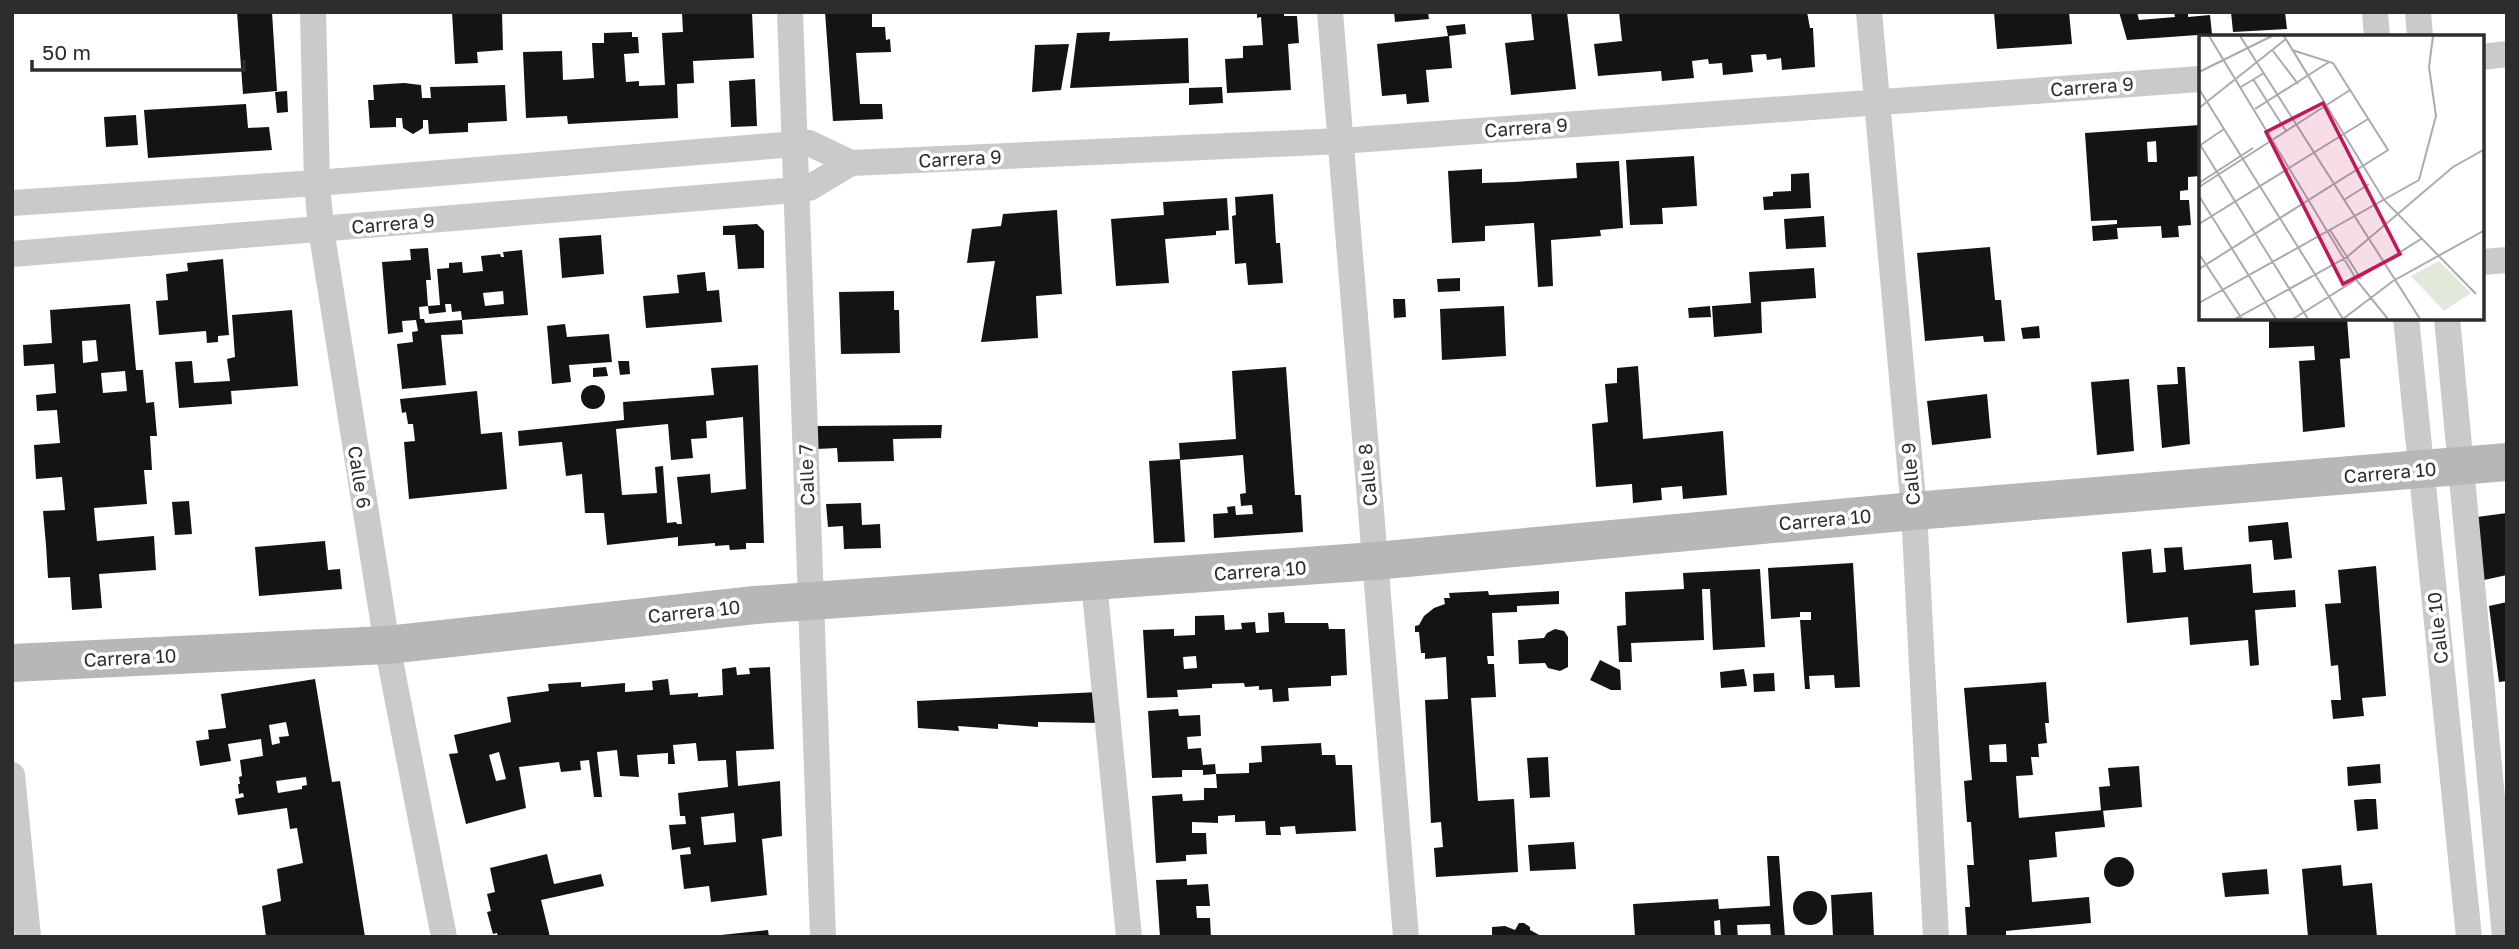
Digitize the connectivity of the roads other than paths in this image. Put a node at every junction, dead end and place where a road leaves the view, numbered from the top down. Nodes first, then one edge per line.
1 (313, 12) edge
2 (790, 12) edge
3 (1329, 12) edge
4 (1869, 12) edge
5 (2375, 12) edge
6 (2418, 12) edge
7 (2377, 35) edge
8 (2420, 35) edge
9 (2507, 54) edge
10 (2484, 57) edge
11 (2199, 79) edge
12 (1875, 101) junction
13 (1339, 141) junction
14 (794, 144) junction
15 (852, 163) junction
16 (317, 183) junction
17 (796, 190) junction
18 (12, 203) edge
19 (321, 229) junction
20 (12, 254) edge
21 (2507, 260) edge
22 (2484, 262) edge
23 (2406, 320) edge
24 (2447, 320) edge
25 (2507, 462) edge
26 (2461, 466) junction
27 (2421, 469) junction
28 (1914, 511) junction
29 (1374, 561) junction
30 (1094, 582) junction
31 (810, 601) junction
32 (387, 645) junction
33 (12, 663) edge
34 (12, 775) edge
35 (28, 937) edge
36 (444, 937) edge
37 (823, 937) edge
38 (1129, 937) edge
39 (1406, 937) edge
40 (1936, 937) edge
41 (2469, 937) edge
42 (2505, 937) edge

1 - 16 street, Calle 6
2 - 14 street, Calle 7
3 - 13 street, Calle 8
4 - 12 street, Calle 9
5 - 7 street
6 - 8 street
9 - 10 street
11 - 12 street, Carrera 9
12 - 13 street, Carrera 9
12 - 28 street, Calle 9
13 - 15 street, Carrera 9
13 - 29 street, Calle 8
14 - 15 street, Carrera 9
14 - 16 street, Carrera 9
14 - 17 street, Calle 7
15 - 17 street, Carrera 9
16 - 18 street, Carrera 9
16 - 19 street, Calle 6
17 - 19 street, Carrera 9
17 - 31 street, Calle 7
19 - 20 street, Carrera 9
19 - 32 street, Calle 6
21 - 22 street
23 - 27 street, Calle 10
24 - 26 street, Calle 10
25 - 26 street, Carrera 10
26 - 27 street, Carrera 10
26 - 42 street, Calle 10
27 - 28 street, Carrera 10
27 - 41 street, Calle 10
28 - 29 street, Carrera 10
28 - 40 street, Calle 9
29 - 30 street, Carrera 10
29 - 39 street, Calle 8
30 - 31 street, Carrera 10
30 - 38 street
31 - 32 street, Carrera 10
31 - 37 street, Calle 7
32 - 33 street, Carrera 10
32 - 36 street, Calle 6
34 - 35 street

